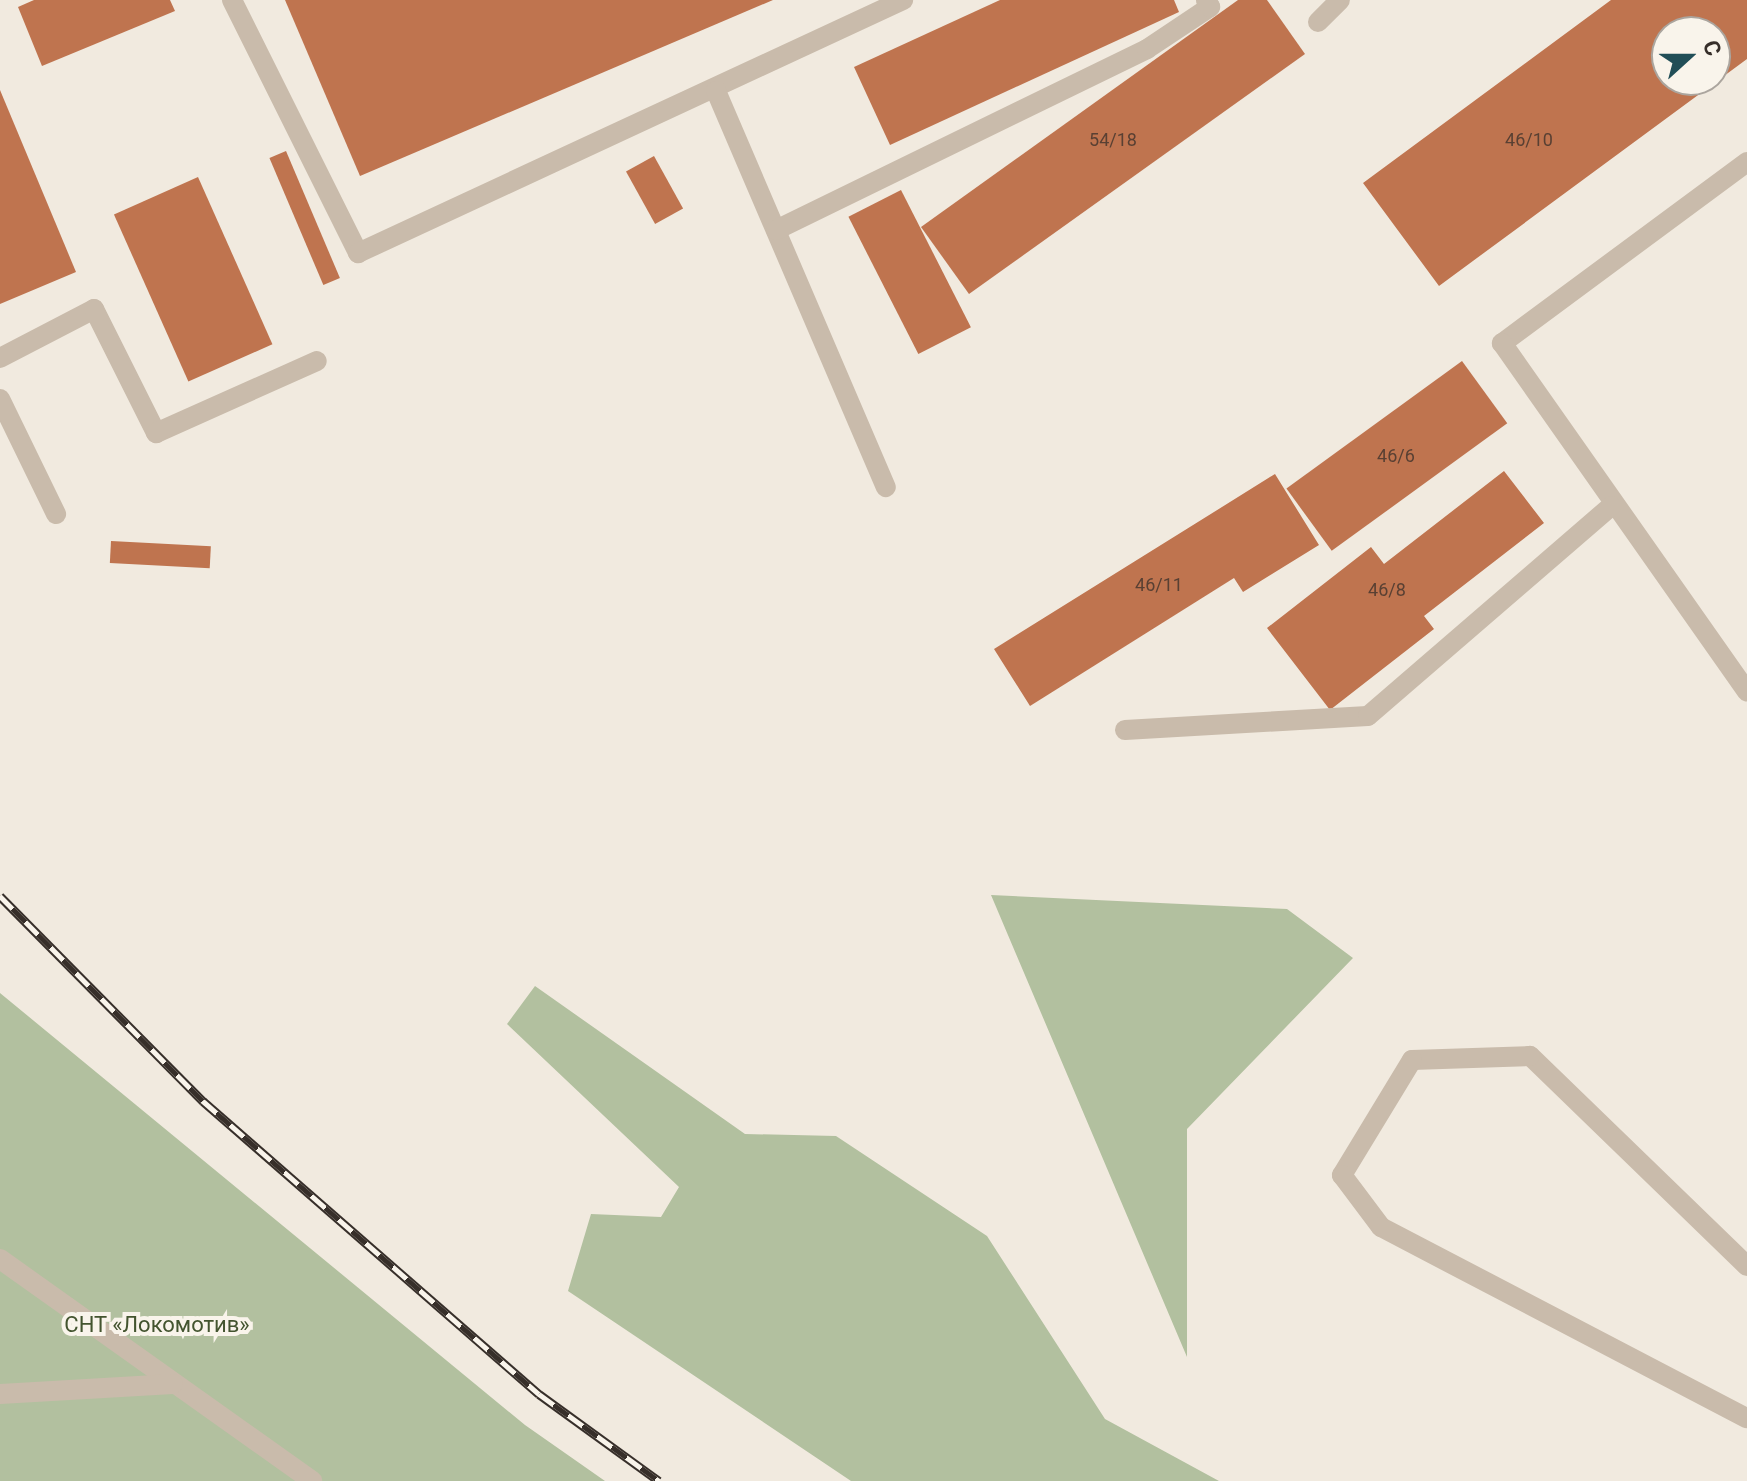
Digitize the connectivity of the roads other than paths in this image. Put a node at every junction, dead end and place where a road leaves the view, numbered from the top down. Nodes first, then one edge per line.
1 (232, 0) edge
2 (903, 0) edge
3 (1206, 0) edge
4 (1340, 0) edge
5 (1318, 22) dead end
6 (716, 91) junction
7 (1747, 162) edge
8 (776, 230) junction
9 (0, 358) edge
10 (317, 361) dead end
11 (0, 399) edge
12 (886, 487) dead end
13 (1611, 506) junction
14 (56, 514) dead end
15 (1747, 692) edge
16 (1125, 730) dead end
17 (0, 1259) edge
18 (1747, 1266) edge
19 (173, 1384) junction
20 (0, 1394) edge
21 (1747, 1418) edge
22 (312, 1481) edge

1 - 6 street
2 - 6 street
3 - 8 street
4 - 5 street
6 - 8 street
7 - 13 street
8 - 12 street
9 - 10 street
11 - 14 street
13 - 15 street
13 - 16 street
17 - 19 street
18 - 21 street
19 - 20 street
19 - 22 street

